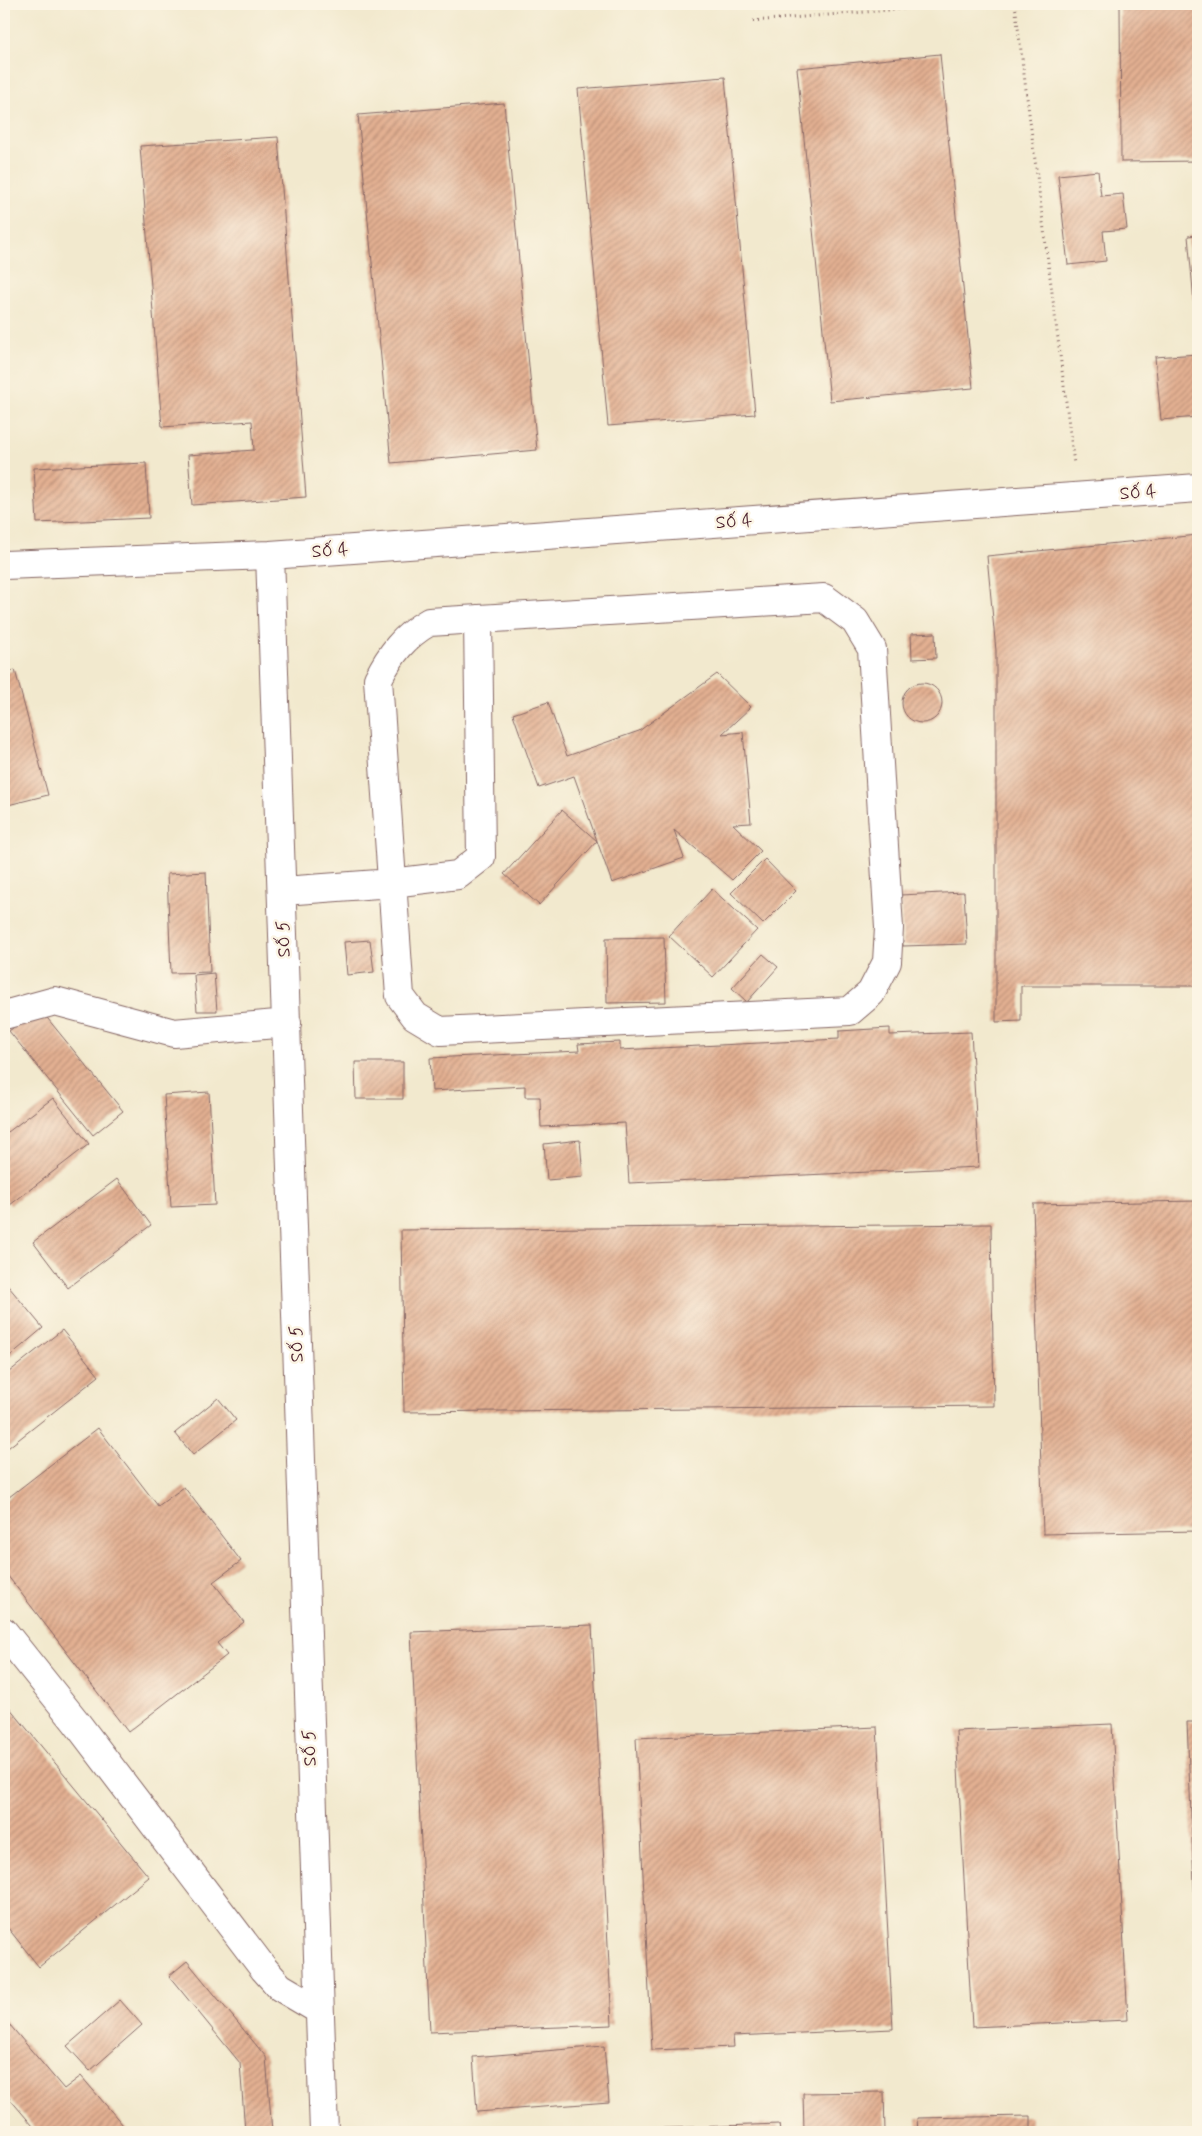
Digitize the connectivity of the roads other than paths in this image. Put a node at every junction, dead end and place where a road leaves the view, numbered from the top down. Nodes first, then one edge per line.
1 (1198, 488) edge
2 (270, 555) junction
3 (4, 565) edge
4 (478, 619) junction
5 (392, 883) junction
6 (283, 892) junction
7 (4, 1014) edge
8 (287, 1023) junction
9 (4, 1632) edge
10 (319, 2010) junction
11 (324, 2132) edge

1 - 2 street, SỐ 4
2 - 3 street, SỐ 4
2 - 6 street, SỐ 5
4 - 5 street
4 - 5 street
4 - 5 street
5 - 6 street
6 - 8 street, SỐ 5
7 - 8 street
8 - 10 street, SỐ 5
9 - 10 street
10 - 11 street, SỐ 5

